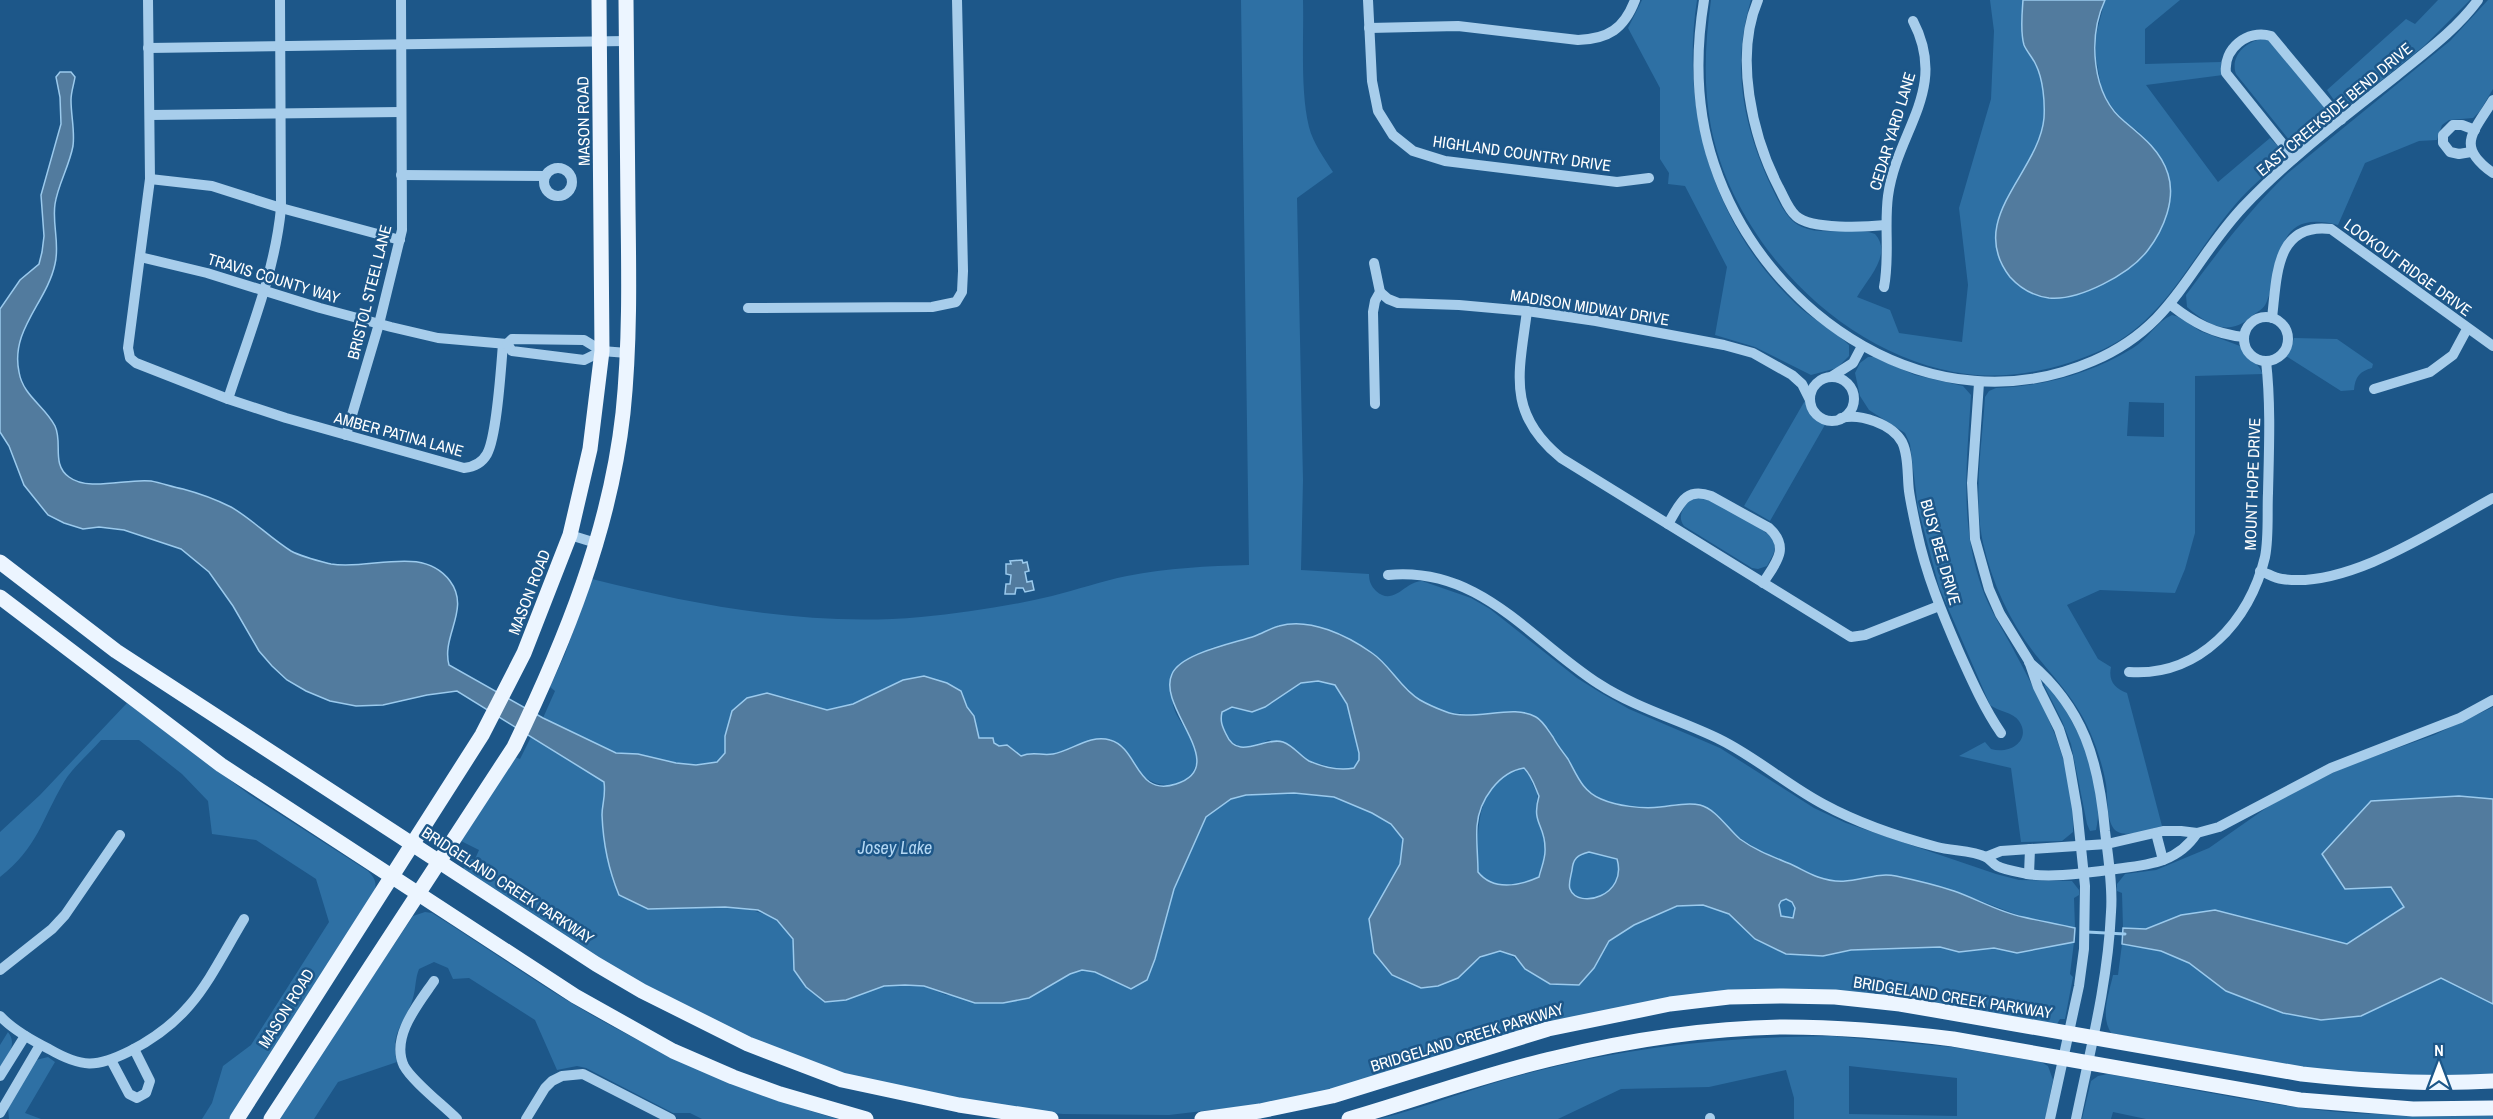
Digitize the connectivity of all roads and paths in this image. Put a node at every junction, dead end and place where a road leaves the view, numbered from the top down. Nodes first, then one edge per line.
1 (148, 0) edge
2 (280, 0) edge
3 (401, 0) edge
4 (599, 0) edge
5 (626, 0) edge
6 (957, 0) edge
7 (1368, 0) edge
8 (1635, 0) edge
9 (1704, 0) edge
10 (1758, 0) edge
11 (2478, 0) edge
12 (1913, 21) dead end
13 (1369, 28) junction
14 (600, 41) junction
15 (626, 41) junction
16 (402, 44) junction
17 (280, 46) junction
18 (148, 48) junction
19 (2493, 100) edge
20 (401, 112) junction
21 (281, 114) junction
22 (150, 115) junction
23 (2341, 120) junction
24 (2294, 158) junction
25 (2493, 173) edge
26 (401, 175) junction
27 (545, 176) dead end
28 (1649, 178) dead end
29 (150, 179) junction
30 (281, 208) junction
31 (1886, 225) junction
32 (400, 240) junction
33 (140, 257) junction
34 (1374, 262) dead end
35 (1884, 287) dead end
36 (262, 291) junction
37 (1380, 292) junction
38 (2171, 305) junction
39 (748, 308) dead end
40 (1527, 311) junction
41 (2272, 318) junction
42 (379, 324) junction
43 (2467, 329) junction
44 (2244, 337) junction
45 (505, 344) junction
46 (1862, 345) junction
47 (2493, 346) edge
48 (602, 351) junction
49 (627, 353) junction
50 (2266, 361) junction
51 (1853, 363) junction
52 (1792, 375) junction
53 (1827, 378) junction
54 (1979, 383) junction
55 (2374, 388) dead end
56 (1853, 393) junction
57 (228, 399) junction
58 (1810, 400) junction
59 (1375, 404) dead end
60 (1841, 418) junction
61 (1869, 420) junction
62 (345, 435) junction
63 (2493, 498) edge
64 (1668, 524) junction
65 (570, 535) junction
66 (596, 543) junction
67 (0, 562) edge
68 (2260, 571) junction
69 (1388, 575) dead end
70 (1763, 583) junction
71 (0, 597) edge
72 (1938, 606) junction
73 (2029, 661) junction
74 (2129, 672) dead end
75 (2493, 700) edge
76 (2001, 733) dead end
77 (2156, 833) junction
78 (2198, 833) junction
79 (120, 835) dead end
80 (412, 844) junction
81 (2106, 844) junction
82 (2080, 846) junction
83 (2030, 849) junction
84 (1986, 857) junction
85 (2163, 860) junction
86 (440, 862) junction
87 (2109, 870) junction
88 (2083, 873) junction
89 (2030, 874) junction
90 (391, 877) junction
91 (419, 895) junction
92 (244, 919) dead end
93 (0, 970) edge
94 (434, 981) dead end
95 (0, 1016) edge
96 (2068, 1034) junction
97 (25, 1036) junction
98 (2093, 1038) junction
99 (40, 1045) junction
100 (134, 1049) junction
101 (2063, 1058) junction
102 (111, 1060) junction
103 (2087, 1062) junction
104 (0, 1076) edge
105 (2493, 1081) edge
106 (2493, 1107) edge
107 (0, 1113) edge
108 (1261, 1115) edge
109 (237, 1119) edge
110 (271, 1119) edge
111 (457, 1119) edge
112 (526, 1119) edge
113 (671, 1119) edge
114 (866, 1119) edge
115 (1051, 1119) edge
116 (1202, 1119) edge
117 (1349, 1119) edge
118 (2050, 1119) edge
119 (2076, 1119) edge

1 - 18 street
2 - 17 street
3 - 16 street, BRISTOL STEEL LANE
4 - 14 main road, MASON ROAD
5 - 15 main road
6 - 39 street
7 - 13 street, HIGHLAND COUNTRY DRIVE
8 - 13 street
9 - 46 street, EAST CREEKSIDE BEND DRIVE
10 - 31 street
11 - 23 street, EAST CREEKSIDE BEND DRIVE
12 - 31 street, CEDAR YARD LANE
13 - 28 street, HIGHLAND COUNTRY DRIVE
14 - 15 street
14 - 16 street
14 - 48 main road, MASON ROAD
15 - 49 main road
16 - 17 street
16 - 20 street, BRISTOL STEEL LANE
17 - 18 street
17 - 21 street
18 - 22 street
19 - 25 street
20 - 21 street
20 - 26 street, BRISTOL STEEL LANE
21 - 22 street
21 - 30 street
22 - 29 street
23 - 24 street, EAST CREEKSIDE BEND DRIVE
23 - 24 street
24 - 38 street, EAST CREEKSIDE BEND DRIVE
26 - 27 street
26 - 32 street, BRISTOL STEEL LANE
29 - 30 street
29 - 33 street
30 - 32 street
30 - 36 street
31 - 35 street, CEDAR YARD LANE
32 - 42 street, BRISTOL STEEL LANE
33 - 36 street, TRAVIS COUNTY WAY
33 - 57 street, AMBER PATINA LANE
34 - 37 street
36 - 42 street, TRAVIS COUNTY WAY
36 - 57 street
37 - 40 street, MADISON MIDWAY DRIVE
37 - 59 street
38 - 44 street
38 - 54 street, EAST CREEKSIDE BEND DRIVE
40 - 52 street, MADISON MIDWAY DRIVE
40 - 64 street
41 - 43 street, LOOKOUT RIDGE DRIVE
41 - 44 street
41 - 50 street
42 - 45 street, TRAVIS COUNTY WAY
42 - 62 street, BRISTOL STEEL LANE
43 - 47 street, LOOKOUT RIDGE DRIVE
43 - 55 street
44 - 50 street
45 - 48 street, TRAVIS COUNTY WAY
45 - 48 street, TRAVIS COUNTY WAY
45 - 62 street, AMBER PATINA LANE
46 - 51 street
46 - 54 street, EAST CREEKSIDE BEND DRIVE
48 - 49 street
48 - 65 main road, MASON ROAD
49 - 66 main road
50 - 68 street, MOUNT HOPE DRIVE
51 - 53 street
51 - 56 street
52 - 53 street, MADISON MIDWAY DRIVE
52 - 58 street, MADISON MIDWAY DRIVE
53 - 56 street
53 - 58 street
54 - 73 street
56 - 60 street
56 - 61 street, BUSY BEE DRIVE
57 - 62 street, AMBER PATINA LANE
58 - 60 street
60 - 61 street, BUSY BEE DRIVE
61 - 72 street, BUSY BEE DRIVE
63 - 68 street
64 - 70 street
64 - 70 street
65 - 66 street
65 - 80 main road, MASON ROAD
66 - 86 main road
67 - 80 main road, BRIDGELAND CREEK PARKWAY
68 - 74 street, MOUNT HOPE DRIVE
69 - 84 street
70 - 72 street
71 - 90 main road
72 - 76 street, BUSY BEE DRIVE
73 - 81 street
73 - 82 street
75 - 78 street
77 - 78 street
77 - 81 street
77 - 85 street
78 - 85 street
79 - 93 street
80 - 86 main road, BRIDGELAND CREEK PARKWAY
80 - 90 main road, MASON ROAD
81 - 82 street
81 - 87 street
82 - 83 street
82 - 88 street
83 - 84 street
83 - 89 street
84 - 89 street
85 - 87 street
86 - 91 main road
86 - 115 main road, BRIDGELAND CREEK PARKWAY
87 - 88 street
87 - 98 street
88 - 89 street
88 - 96 street
90 - 91 main road
90 - 109 main road, MASON ROAD
91 - 110 main road
91 - 114 main road
92 - 100 street
94 - 111 street
95 - 97 street
96 - 98 main road, BRIDGELAND CREEK PARKWAY
96 - 101 street
96 - 108 main road, BRIDGELAND CREEK PARKWAY
97 - 99 street
97 - 104 street
98 - 103 street
98 - 105 main road, BRIDGELAND CREEK PARKWAY
99 - 102 street
99 - 107 street
100 - 102 street
100 - 102 street
101 - 103 main road
101 - 117 main road
101 - 118 street
103 - 106 main road
103 - 119 street
108 - 116 main road, BRIDGELAND CREEK PARKWAY
112 - 113 street

